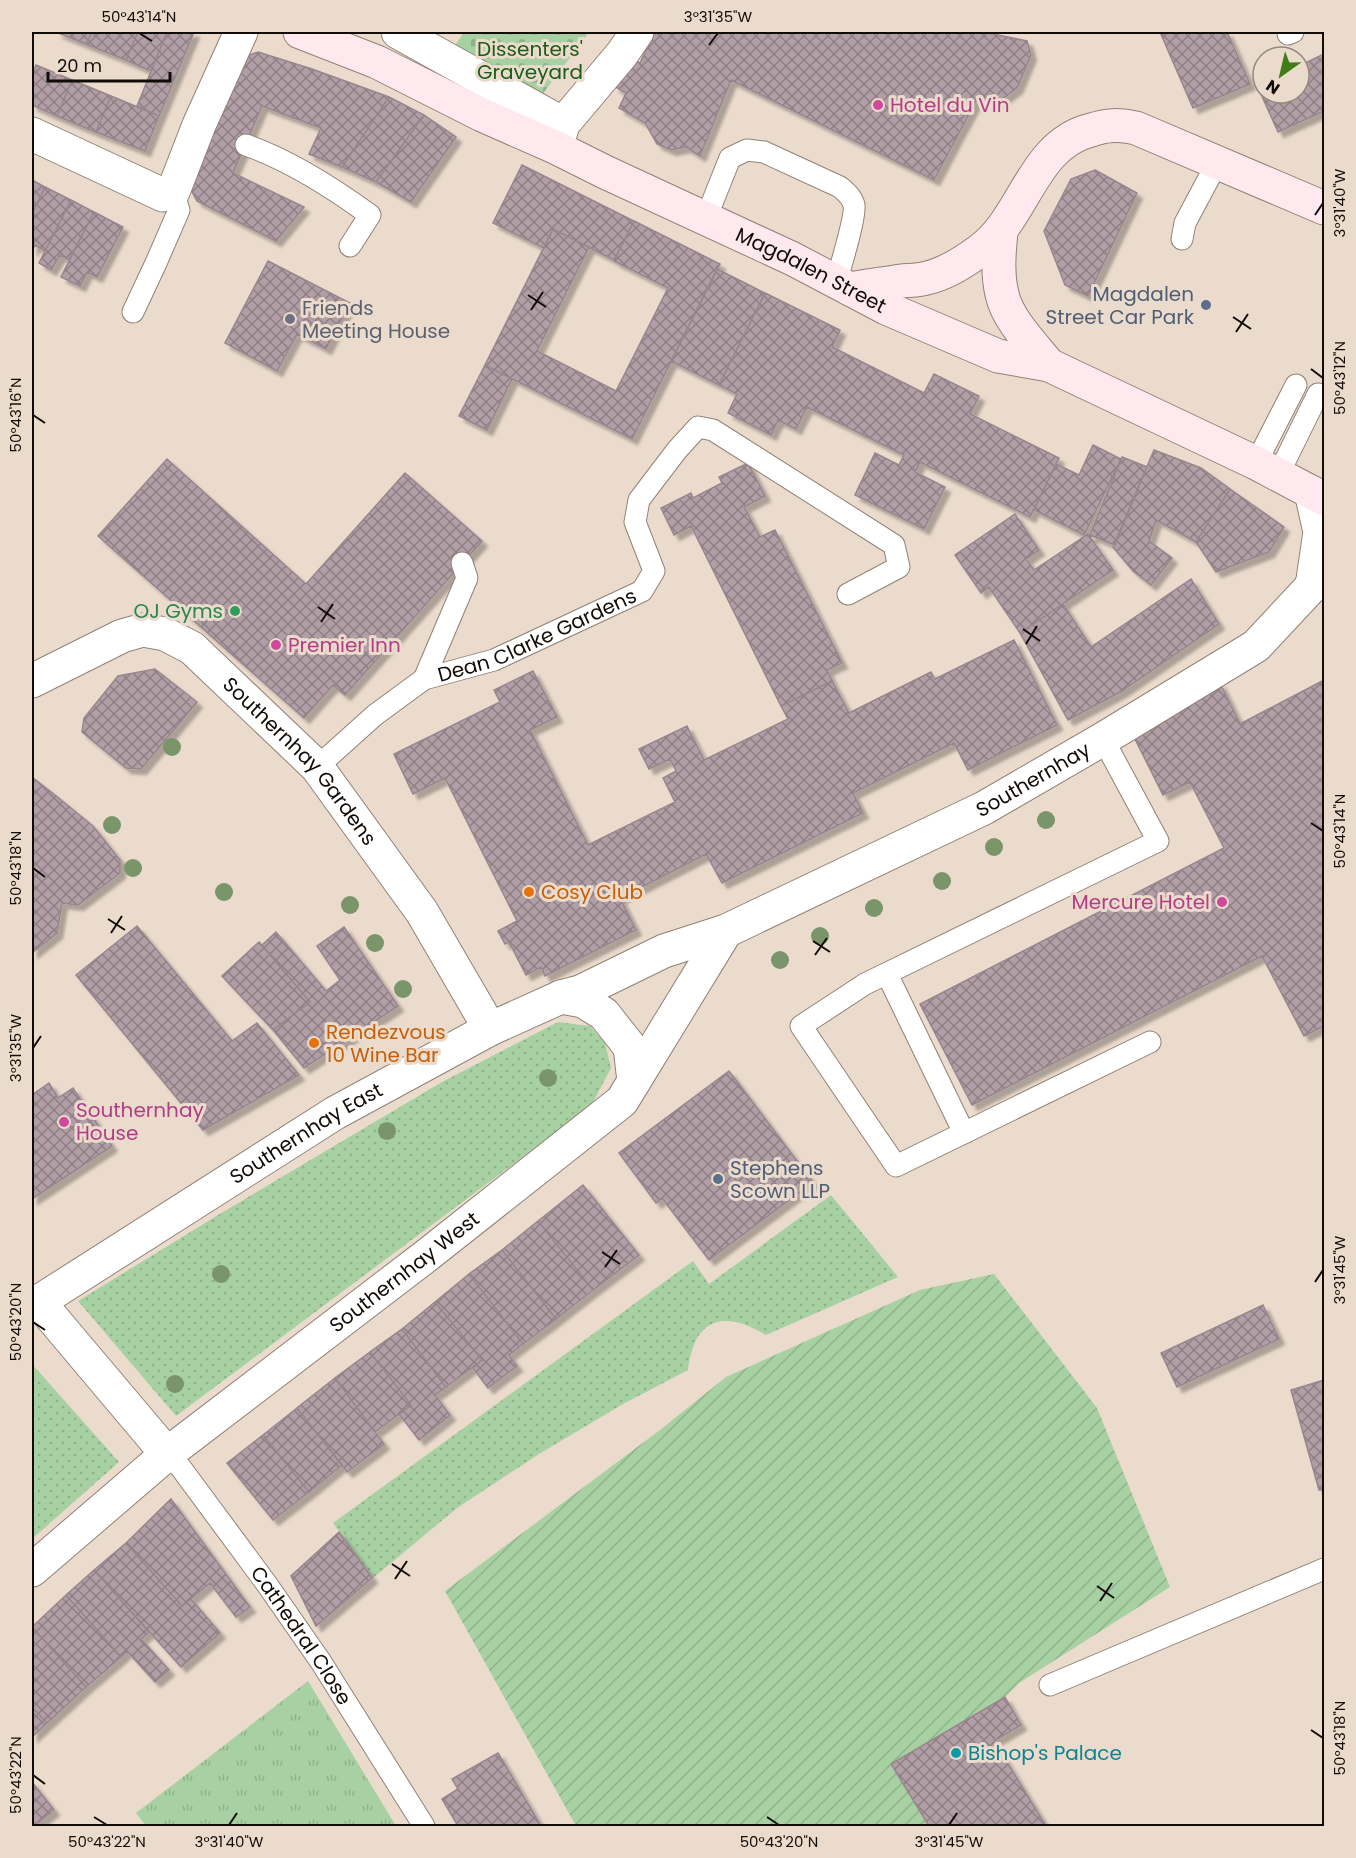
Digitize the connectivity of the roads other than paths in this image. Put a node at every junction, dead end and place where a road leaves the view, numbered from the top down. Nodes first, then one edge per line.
1 (241, 32) edge
2 (300, 32) edge
3 (398, 32) edge
4 (637, 32) edge
5 (32, 135) edge
6 (560, 136) junction
7 (246, 145) dead end
8 (1217, 163) junction
9 (173, 192) junction
10 (1324, 208) edge
11 (706, 218) junction
12 (1001, 232) junction
13 (1182, 238) dead end
14 (350, 246) dead end
15 (843, 286) junction
16 (133, 312) dead end
17 (1049, 365) junction
18 (1296, 385) dead end
19 (1318, 394) dead end
20 (1267, 469) junction
21 (1318, 495) edge
22 (462, 563) dead end
23 (1318, 583) edge
24 (848, 594) dead end
25 (424, 679) junction
26 (32, 681) edge
27 (1103, 739) junction
28 (317, 767) junction
29 (726, 931) junction
30 (887, 974) junction
31 (561, 997) junction
32 (490, 1029) junction
33 (1150, 1042) dead end
34 (634, 1081) junction
35 (964, 1133) junction
36 (35, 1303) edge
37 (167, 1454) junction
38 (1324, 1569) edge
39 (32, 1570) edge
40 (1050, 1685) dead end
41 (424, 1827) edge

1 - 9 street
2 - 6 main road, Magdalen Street
3 - 6 street
4 - 6 street
5 - 9 street
6 - 11 main road, Magdalen Street
7 - 14 lane
8 - 10 main road
8 - 12 main road
8 - 13 lane
9 - 16 lane
11 - 15 main road, Magdalen Street
11 - 15 lane
12 - 15 main road
12 - 17 main road
15 - 17 main road, Magdalen Street
17 - 20 main road, Magdalen Street
18 - 20 lane
19 - 20 lane
20 - 21 main road, Magdalen Street
21 - 23 street, Southernhay
22 - 25 lane
23 - 27 street, Southernhay
24 - 25 lane, Dean Clarke Gardens
25 - 28 lane, Dean Clarke Gardens
26 - 28 street, Southernhay Gardens
27 - 29 street, Southernhay
27 - 30 lane
28 - 32 street, Southernhay Gardens
29 - 31 street, Southernhay East
29 - 34 street, Southernhay West
30 - 35 lane
30 - 35 lane
31 - 32 street, Southernhay East
31 - 34 street
32 - 36 street, Southernhay East
33 - 35 lane
34 - 37 street, Southernhay West
36 - 37 street
37 - 39 street, Southernhay West
37 - 41 lane, Cathedral Close
38 - 40 lane

